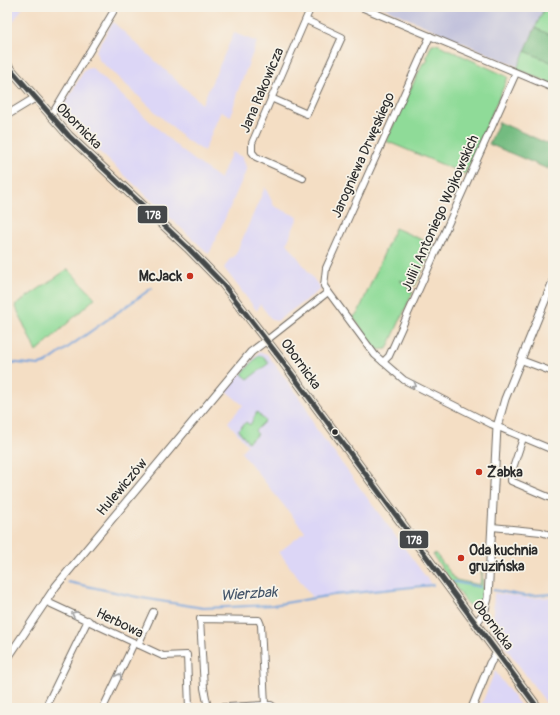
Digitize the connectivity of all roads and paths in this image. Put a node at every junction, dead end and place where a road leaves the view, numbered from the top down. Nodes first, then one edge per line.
1 (116, 7) edge
2 (311, 7) edge
3 (361, 7) edge
4 (306, 20) junction
5 (430, 36) junction
6 (7, 66) edge
7 (516, 73) junction
8 (553, 88) edge
9 (35, 98) junction
10 (272, 98) junction
11 (7, 114) edge
12 (51, 116) junction
13 (303, 178) dead end
14 (553, 281) edge
15 (326, 289) junction
16 (267, 340) junction
17 (521, 360) junction
18 (383, 362) junction
19 (553, 372) edge
20 (497, 427) junction
21 (523, 438) junction
22 (553, 450) edge
23 (553, 499) edge
24 (492, 527) junction
25 (553, 536) edge
26 (45, 601) junction
27 (153, 612) dead end
28 (88, 620) junction
29 (476, 623) junction
30 (136, 644) junction
31 (497, 653) junction
32 (7, 659) edge
33 (48, 702) dead end
34 (265, 705) junction
35 (103, 708) edge
36 (189, 708) edge
37 (209, 708) edge
38 (276, 708) edge
39 (472, 708) edge
40 (538, 708) edge

1 - 12 street
2 - 4 street, Jana Rakowicza
3 - 5 street
4 - 10 street, Jana Rakowicza
4 - 10 street
5 - 7 street
5 - 15 street, Jarogniewa Drwęskiego
6 - 9 main road, Obornicka
7 - 8 street
7 - 18 street, Julii i Antoniego Wojkowskich
9 - 11 street
9 - 12 main road, Obornicka
10 - 13 street, Jana Rakowicza
12 - 16 main road, Obornicka
14 - 17 street
15 - 16 street
15 - 18 street
16 - 26 street, Hulewiczów
16 - 29 main road, Obornicka
17 - 19 street
17 - 20 street
18 -> 20 street
20 - 21 street
20 - 24 street
21 - 22 street
21 - 23 street
24 - 25 street
24 - 29 street
28 -> 26 street, Herbowa
26 - 32 street, Hulewiczów
27 - 30 street
28 - 30 street, Herbowa
28 - 33 street
29 - 31 main road, Obornicka
35 -> 30 street
30 - 36 street, Herbowa
31 - 39 street
31 - 40 main road, Obornicka
34 - 37 street
34 - 37 street
34 - 38 street

